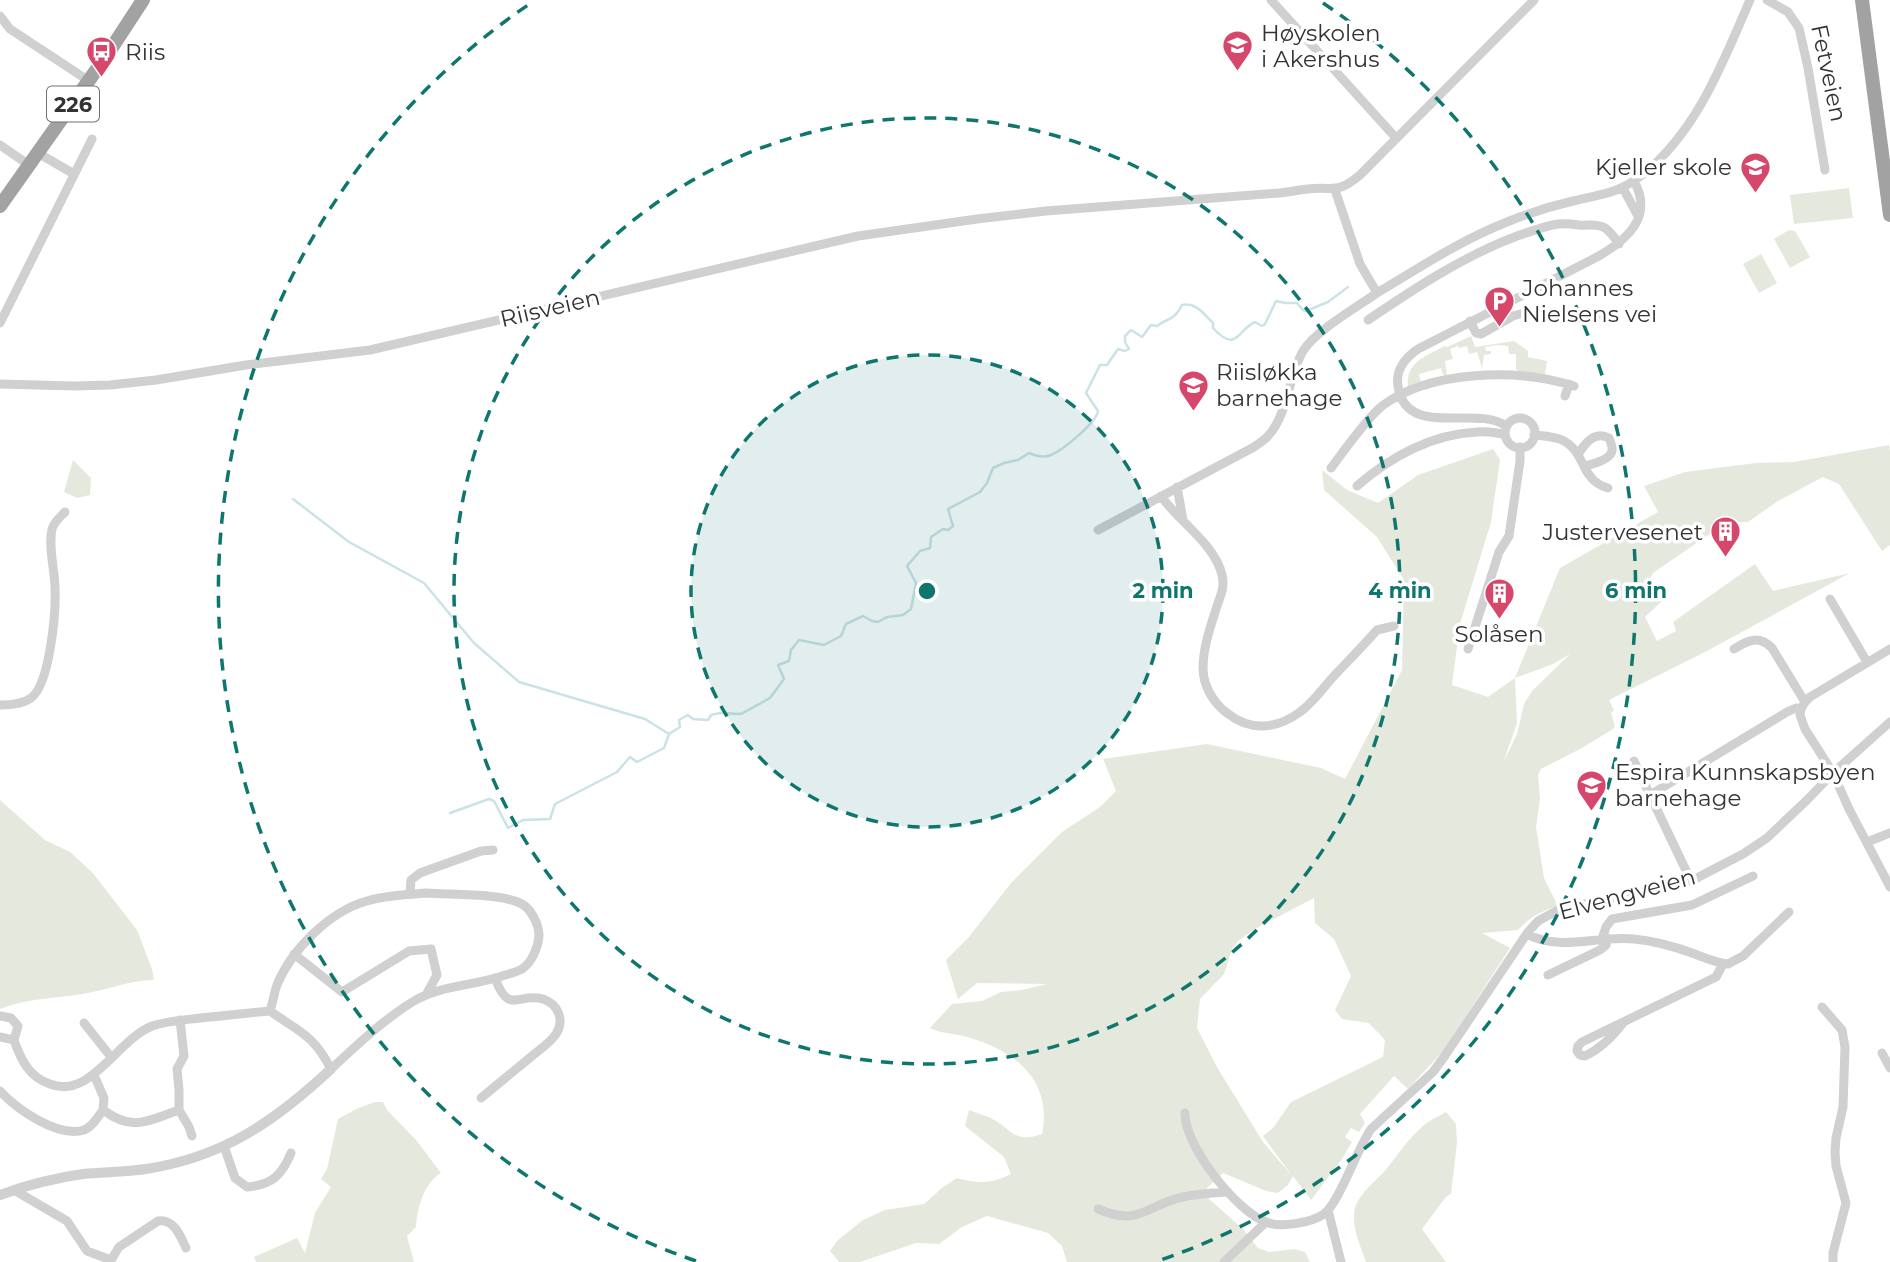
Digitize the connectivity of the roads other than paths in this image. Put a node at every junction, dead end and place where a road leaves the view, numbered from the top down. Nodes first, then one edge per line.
1 (143, 0) edge
2 (1271, 0) edge
3 (1534, 0) edge
4 (1767, 0) edge
5 (1862, 0) edge
6 (1749, 1) edge
7 (0, 16) edge
8 (89, 81) junction
9 (1396, 138) junction
10 (92, 139) dead end
11 (0, 145) edge
12 (34, 159) junction
13 (1825, 170) dead end
14 (74, 174) junction
15 (1634, 181) junction
16 (1623, 188) junction
17 (1335, 190) junction
18 (0, 206) edge
19 (1890, 215) edge
20 (1638, 216) junction
21 (1619, 244) junction
22 (1377, 293) junction
23 (1609, 315) dead end
24 (1368, 320) dead end
25 (1470, 321) junction
26 (0, 323) edge
27 (1513, 363) dead end
28 (1513, 376) junction
29 (0, 384) edge
30 (1400, 394) junction
31 (1565, 396) dead end
32 (1506, 430) junction
33 (1534, 435) junction
34 (1520, 447) junction
35 (1579, 453) junction
36 (1586, 466) junction
37 (1331, 468) dead end
38 (1357, 486) dead end
39 (1177, 487) junction
40 (1608, 488) dead end
41 (1161, 496) junction
42 (65, 512) dead end
43 (1183, 520) junction
44 (1098, 530) dead end
45 (1830, 599) dead end
46 (1394, 626) dead end
47 (1468, 649) dead end
48 (1734, 649) dead end
49 (1890, 649) edge
50 (1867, 662) junction
51 (0, 705) edge
52 (1803, 705) junction
53 (1890, 722) edge
54 (1634, 761) dead end
55 (1833, 773) junction
56 (1650, 795) junction
57 (1890, 833) edge
58 (1867, 842) junction
59 (493, 850) dead end
60 (1753, 876) dead end
61 (1691, 881) junction
62 (1890, 887) edge
63 (410, 894) junction
64 (1789, 912) dead end
65 (1527, 934) junction
66 (1605, 938) junction
67 (294, 954) junction
68 (1723, 964) junction
69 (1548, 975) dead end
70 (495, 978) junction
71 (426, 995) junction
72 (1822, 1007) dead end
73 (270, 1011) junction
74 (0, 1016) edge
75 (180, 1020) junction
76 (84, 1023) dead end
77 (1623, 1023) junction
78 (0, 1037) edge
79 (14, 1040) junction
80 (1882, 1053) dead end
81 (111, 1057) junction
82 (1890, 1068) edge
83 (331, 1069) junction
84 (94, 1075) junction
85 (0, 1091) edge
86 (481, 1098) dead end
87 (103, 1110) junction
88 (178, 1110) junction
89 (1185, 1113) dead end
90 (192, 1136) dead end
91 (224, 1146) junction
92 (291, 1153) dead end
93 (14, 1190) junction
94 (1228, 1192) junction
95 (0, 1195) edge
96 (1098, 1209) dead end
97 (1328, 1210) junction
98 (1266, 1222) junction
99 (186, 1248) dead end
100 (111, 1261) edge
101 (1224, 1262) edge
102 (1341, 1262) edge
103 (1833, 1262) edge

1 - 8 highway, 226
2 - 9 street
3 - 9 street
4 - 13 street, Fetveien
5 - 19 highway, Fetveien
6 - 15 street
7 - 8 street
8 - 12 highway, 226
9 - 17 street
10 - 14 street
11 - 12 street
12 - 14 street
12 - 18 highway, 226
14 - 26 street
15 - 16 street
15 - 20 street
16 - 20 street
16 - 22 street
17 - 22 street
17 - 29 street, Riisveien
20 - 21 street
21 - 24 street
21 - 25 street
22 - 39 street
23 - 25 street
25 - 30 street
27 - 28 street
28 - 30 street
28 - 31 street
30 - 32 street
30 - 37 street
32 - 33 street
32 - 34 street
32 - 38 street
33 - 34 street
33 - 35 street
34 - 47 street
35 - 36 street
35 - 36 street
36 - 40 street
39 - 41 street
39 - 43 street
41 - 43 street
41 - 44 street
42 - 51 street
43 - 46 street
45 - 50 street
48 - 52 street
49 - 50 street
50 - 52 street
52 - 55 street
52 - 56 street
53 - 55 street, Elvengveien
54 - 56 street
55 - 58 street
55 - 61 street, Elvengveien
56 - 61 street
57 - 58 street
58 - 62 street
59 - 63 street
60 - 66 street, Elvengveien
61 - 65 street, Elvengveien
63 - 67 street
63 - 70 street
64 - 68 street
65 - 66 street, Elvengveien
65 - 97 street, Elvengveien
66 - 68 street, Elvengveien
66 - 69 street, Elvengveien
67 - 71 street
67 - 73 street
68 - 77 street
70 - 71 street
70 - 86 street
71 - 83 street
72 - 103 street
73 - 75 street
73 - 83 street
74 - 79 street
75 - 81 street
75 - 88 street
76 - 81 street
77 - 77 street
78 - 79 street
79 - 84 street
80 - 82 street
81 - 84 street
83 - 91 street
84 - 87 street
85 - 87 street
87 - 88 street
88 - 90 street
89 - 94 street
91 - 92 street
91 - 93 street
93 - 95 street
93 - 100 street
94 - 96 street
94 - 98 street
97 - 98 street
97 - 102 street
98 - 101 street
99 - 100 street

